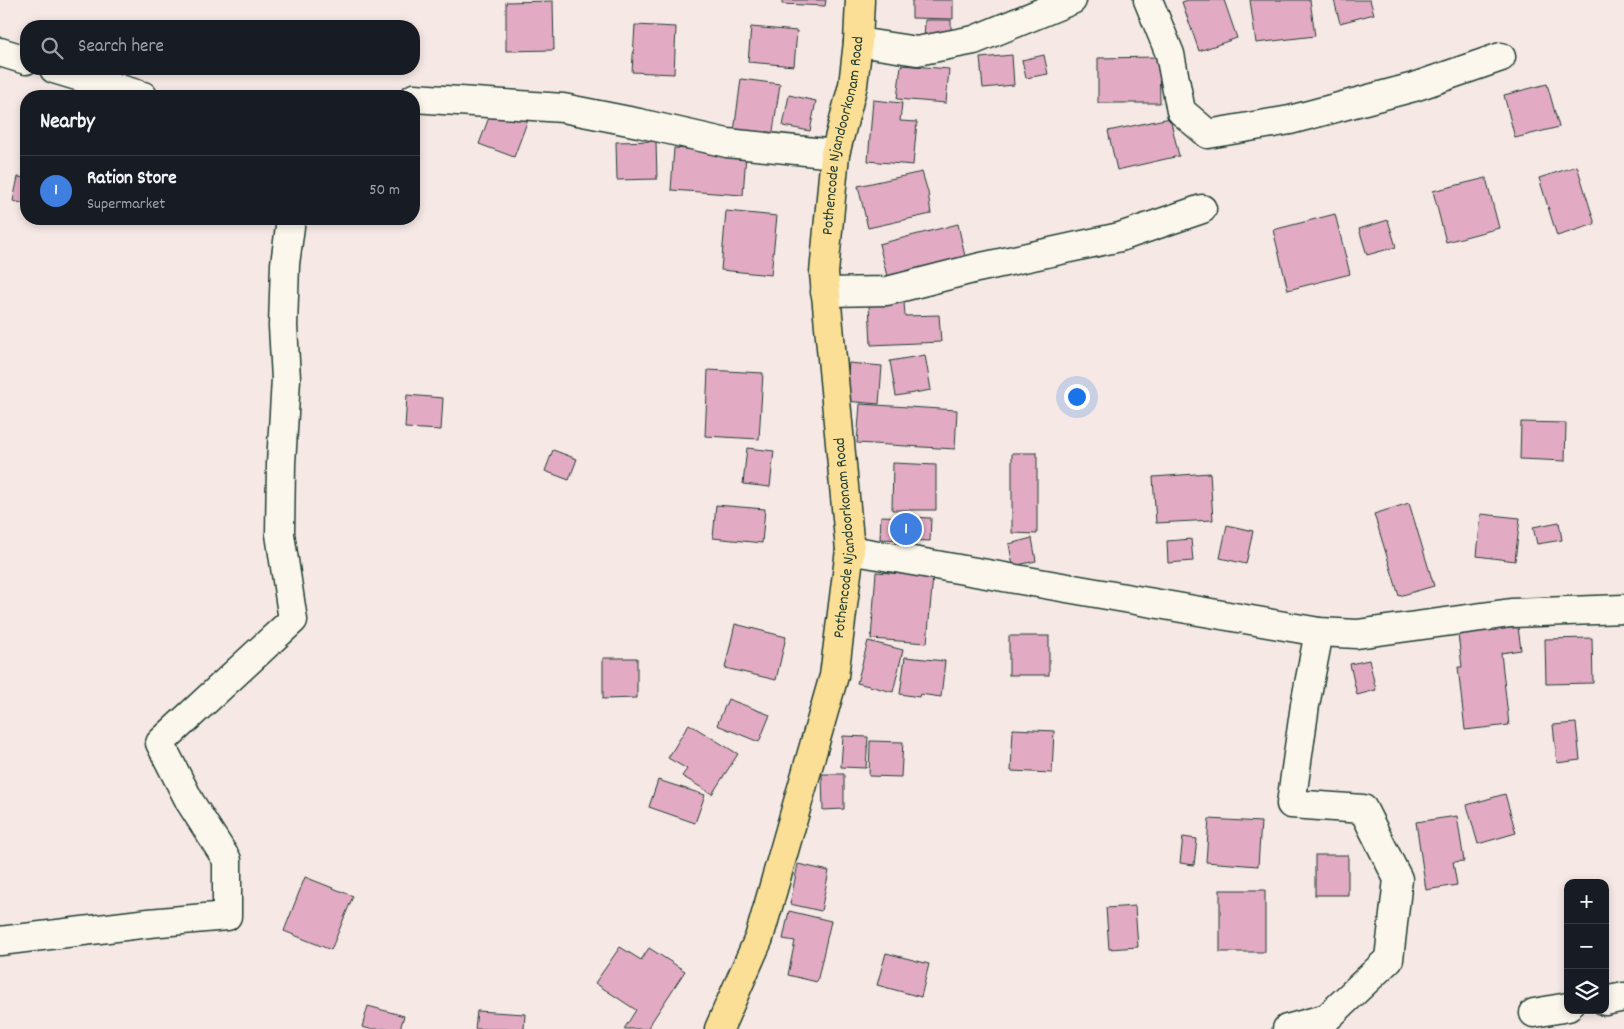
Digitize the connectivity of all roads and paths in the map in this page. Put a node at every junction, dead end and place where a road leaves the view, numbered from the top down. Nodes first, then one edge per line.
1 (860, 0) edge
2 (1072, 0) edge
3 (1148, 0) edge
4 (858, 42) junction
5 (0, 52) edge
6 (1501, 57) dead end
7 (20, 58) edge
8 (74, 75) edge
9 (123, 90) edge
10 (420, 98) edge
11 (835, 154) junction
12 (1202, 209) dead end
13 (290, 225) edge
14 (825, 292) junction
15 (850, 550) junction
16 (1624, 609) edge
17 (1319, 632) junction
18 (0, 941) edge
19 (1624, 998) edge
20 (1609, 1000) edge
21 (1564, 1008) edge
22 (1534, 1013) dead end
23 (719, 1029) edge
24 (1287, 1029) edge

1 - 4 main road, Pothencode Njandoorkonam Road
2 - 4 street
3 - 6 street
4 - 11 main road, Pothencode Njandoorkonam Road
5 - 7 street
8 - 9 street
10 - 11 street
11 - 14 main road, Pothencode Njandoorkonam Road
12 - 14 street
13 - 18 street
14 - 15 main road, Pothencode Njandoorkonam Road
15 - 17 street
15 - 23 main road, Pothencode Njandoorkonam Road
16 - 17 street
17 - 24 street
19 - 20 street
21 - 22 street

